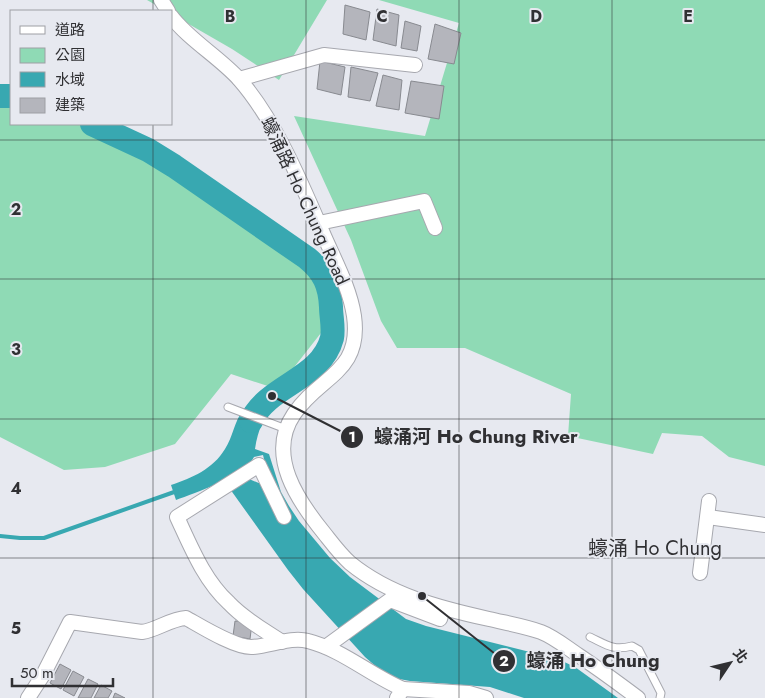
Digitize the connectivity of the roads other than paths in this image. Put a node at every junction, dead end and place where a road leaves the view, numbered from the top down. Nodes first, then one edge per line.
1 (172, 17) edge
2 (415, 65) dead end
3 (239, 79) junction
4 (319, 223) junction
5 (435, 228) dead end
6 (228, 406) dead end
7 (286, 429) junction
8 (710, 501) dead end
9 (284, 517) dead end
10 (708, 517) junction
11 (765, 525) edge
12 (700, 573) dead end
13 (443, 609) junction
14 (590, 637) dead end
15 (282, 642) junction
16 (332, 642) junction
17 (400, 693) edge
18 (461, 695) edge
19 (28, 698) edge
20 (486, 698) edge
21 (638, 698) edge
22 (660, 698) edge

1 - 3 street, 蠔涌路 Ho Chung Road
2 - 3 street
3 - 4 street, 蠔涌路 Ho Chung Road
4 - 5 street
4 - 7 street, 蠔涌路 Ho Chung Road
6 - 7 lane
7 - 13 street, 蠔涌路 Ho Chung Road
8 - 10 street
9 - 15 street
10 - 11 street
10 - 12 street
13 - 16 street
13 - 21 street, 蠔涌路 Ho Chung Road
14 - 22 lane
15 - 16 street
15 - 19 street
16 - 17 street
17 - 18 street
18 - 20 street

